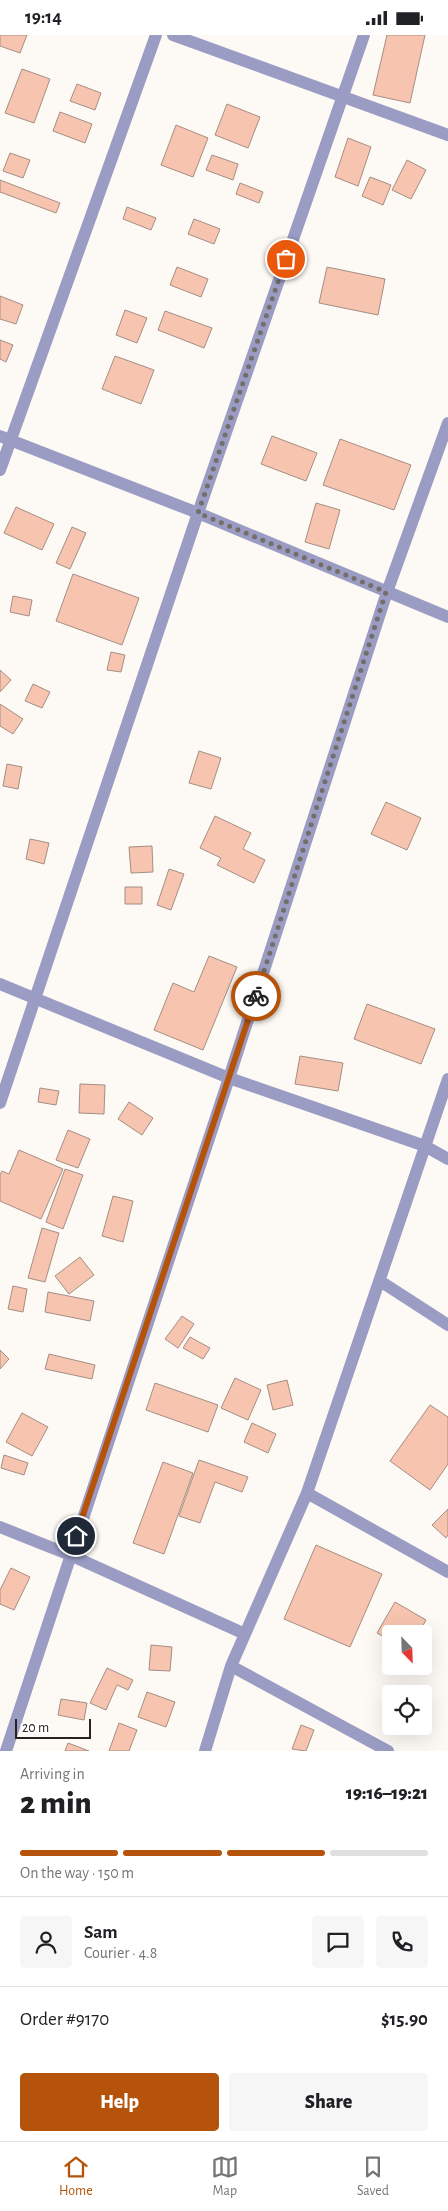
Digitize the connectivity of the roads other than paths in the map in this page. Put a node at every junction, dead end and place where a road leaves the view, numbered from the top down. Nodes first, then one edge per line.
1 (156, 35) edge
2 (174, 35) edge
3 (364, 35) edge
4 (342, 96) junction
5 (448, 135) edge
6 (448, 423) edge
7 (5, 438) edge
8 (0, 470) edge
9 (198, 513) junction
10 (386, 592) junction
11 (448, 617) edge
12 (0, 984) edge
13 (36, 997) junction
14 (229, 1078) junction
15 (448, 1079) edge
16 (0, 1103) edge
17 (425, 1146) junction
18 (448, 1159) edge
19 (380, 1281) junction
20 (448, 1325) edge
21 (306, 1493) junction
22 (0, 1527) edge
23 (70, 1555) junction
24 (448, 1572) edge
25 (245, 1634) junction
26 (231, 1666) junction
27 (6, 1751) edge
28 (205, 1751) edge
29 (388, 1751) edge

1 - 7 street
2 - 4 street
3 - 4 street
4 - 5 street
4 - 9 street
6 - 10 street
7 - 8 street
7 - 9 street
9 - 10 street
9 - 13 street
10 - 11 street
10 - 14 street
12 - 13 street
13 - 14 street
13 - 16 street
14 - 17 street
14 - 23 street
15 - 17 street
17 - 18 street
17 - 19 street
19 - 20 street
19 - 21 street
21 - 24 street
21 - 25 street
22 - 23 street
23 - 25 street
23 - 27 street
25 - 26 street
26 - 28 street
26 - 29 street

